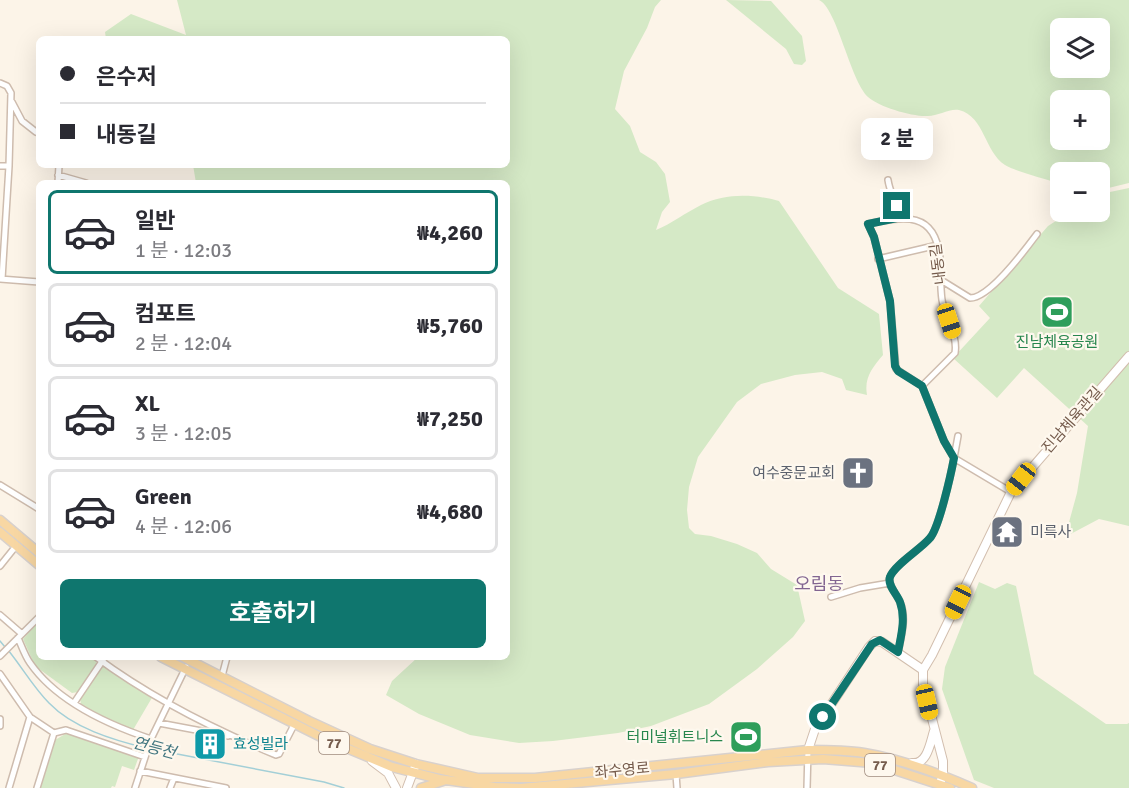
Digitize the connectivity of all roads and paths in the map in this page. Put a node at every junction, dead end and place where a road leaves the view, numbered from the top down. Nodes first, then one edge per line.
1 (0, 83) edge
2 (11, 100) junction
3 (35, 124) dead end
4 (27, 127) junction
5 (36, 132) dead end
6 (0, 166) edge
7 (9, 166) junction
8 (59, 168) edge
9 (58, 175) junction
10 (58, 180) edge
11 (76, 180) edge
12 (888, 180) dead end
13 (897, 218) junction
14 (1037, 234) dead end
15 (938, 245) junction
16 (878, 259) junction
17 (1, 279) edge
18 (941, 280) junction
19 (36, 282) edge
20 (1129, 356) edge
21 (922, 386) junction
22 (958, 436) dead end
23 (954, 458) junction
24 (0, 485) edge
25 (1011, 492) junction
26 (36, 507) edge
27 (0, 520) edge
28 (0, 532) edge
29 (16, 546) junction
30 (36, 550) edge
31 (36, 563) edge
32 (0, 566) edge
33 (890, 584) junction
34 (831, 597) dead end
35 (0, 615) edge
36 (36, 620) edge
37 (20, 636) junction
38 (898, 652) junction
39 (1, 654) edge
40 (103, 660) edge
41 (105, 660) edge
42 (167, 660) edge
43 (186, 660) edge
44 (188, 660) edge
45 (226, 660) edge
46 (185, 670) junction
47 (923, 670) junction
48 (0, 674) edge
49 (222, 676) junction
50 (74, 703) junction
51 (169, 703) junction
52 (30, 717) junction
53 (0, 719) edge
54 (159, 723) junction
55 (295, 723) junction
56 (0, 726) edge
57 (934, 731) junction
58 (54, 733) junction
59 (234, 738) junction
60 (151, 740) junction
61 (808, 750) junction
62 (879, 756) junction
63 (145, 757) junction
64 (768, 758) junction
65 (368, 759) junction
66 (807, 760) junction
67 (415, 769) junction
68 (140, 771) junction
69 (676, 774) junction
70 (443, 777) junction
71 (174, 778) junction
72 (940, 782) edge
73 (559, 787) edge
74 (9, 788) edge
75 (37, 788) edge
76 (135, 788) edge
77 (172, 788) edge
78 (226, 788) edge
79 (396, 788) edge
80 (407, 788) edge
81 (421, 788) edge
82 (520, 788) edge
83 (676, 788) edge
84 (807, 788) edge
85 (950, 788) edge
86 (972, 788) edge

1 - 2 street
2 - 4 street
2 - 7 street
3 - 4 street
4 - 5 street
6 - 7 street
7 - 17 street
8 - 9 street
9 - 10 street
9 - 11 street
12 - 13 street
13 - 15 street, 내동길
13 - 16 street, 내동길
14 - 18 street
15 - 16 street
15 - 18 street, 내동길
16 - 21 street, 내동길
17 - 19 street
18 - 21 street, 내동길
20 - 25 street, 진남체육관길
21 - 23 street
22 - 23 street
23 - 25 street
23 - 33 street
24 - 26 street
25 - 47 street, 진남체육관길
27 - 30 main road
28 - 29 main road
29 - 31 main road
29 - 32 street
33 - 34 street
33 - 38 street
35 - 37 street
36 - 37 street
37 - 39 street
37 - 50 street
38 - 47 street
38 - 61 street
40 - 50 street
41 - 51 street
42 - 46 main road, 좌수영로 / 77
43 - 46 street
44 - 49 main road, 좌수영로 / 77
45 - 49 street
46 - 51 street
46 - 55 main road, 좌수영로 / 77
47 - 57 street
48 - 52 street
49 - 67 main road, 좌수영로 / 77
50 - 60 street
51 - 54 street
51 - 59 street
52 - 58 street
52 - 74 street
53 - 56 street
54 - 59 street
54 - 60 street
55 - 59 street
55 - 65 main road, 좌수영로 / 77
57 - 62 street
57 - 72 street
58 - 63 street
58 - 75 street
60 - 63 street
61 - 62 main road, 좌수영로 / 77
61 - 64 main road, 좌수영로 / 77
61 - 66 street
62 - 72 main road, 좌수영로 / 77
63 - 68 street
64 - 66 main road, 좌수영로 / 77
64 - 69 main road, 좌수영로 / 77
64 - 70 main road, 좌수영로 / 77
65 - 67 main road, 좌수영로 / 77
65 - 79 street
66 - 72 main road, 좌수영로 / 77
66 - 84 street
67 - 70 main road, 좌수영로 / 77
67 - 80 street
68 - 71 street
68 - 76 street
69 - 73 main road, 좌수영로 / 77
69 - 83 street
70 - 81 main road
70 - 82 main road, 좌수영로 / 77
71 - 77 street
71 - 78 street
72 - 85 main road, 좌수영로 / 77
72 - 86 main road, 좌수영로 / 77
73 - 82 main road, 좌수영로 / 77

